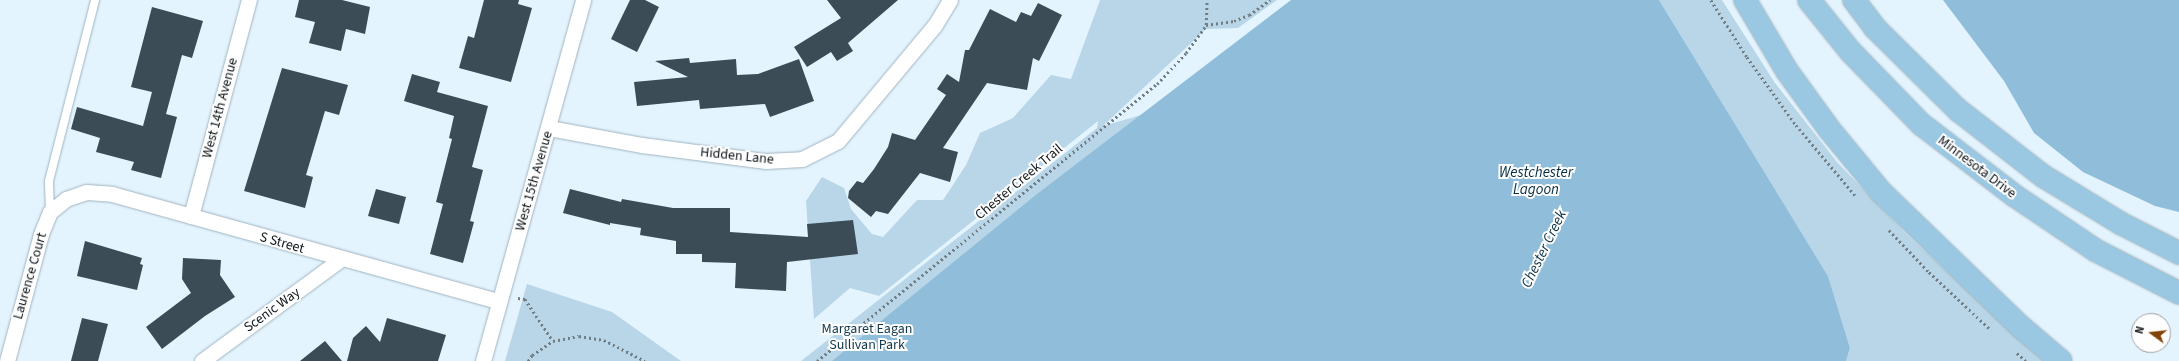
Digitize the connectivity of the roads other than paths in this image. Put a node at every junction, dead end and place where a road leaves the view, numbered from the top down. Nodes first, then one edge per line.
1 (95, 0) edge
2 (249, 0) edge
3 (583, 0) edge
4 (950, 0) edge
5 (1745, 0) edge
6 (1809, 0) edge
7 (1854, 0) edge
8 (549, 128) junction
9 (66, 199) joint
10 (50, 212) junction
11 (191, 216) junction
12 (2179, 253) edge
13 (341, 259) junction
14 (2179, 293) edge
15 (501, 295) junction
16 (7, 361) edge
17 (202, 361) edge
18 (483, 361) edge
19 (2061, 361) edge

1 - 10 lane
2 - 11 street, West 14th Avenue
3 - 8 street, West 15th Avenue
4 - 8 street, Hidden Lane
5 - 19 main road
6 - 14 main road, Minnesota Drive
7 - 12 main road
8 - 15 street, West 15th Avenue
9 - 10 street, Laurence Court
9 - 11 street, S Street
10 - 16 street, Laurence Court
11 - 13 street, S Street
13 - 15 street, S Street
13 - 17 street, Scenic Way
15 - 18 street, West 15th Avenue

